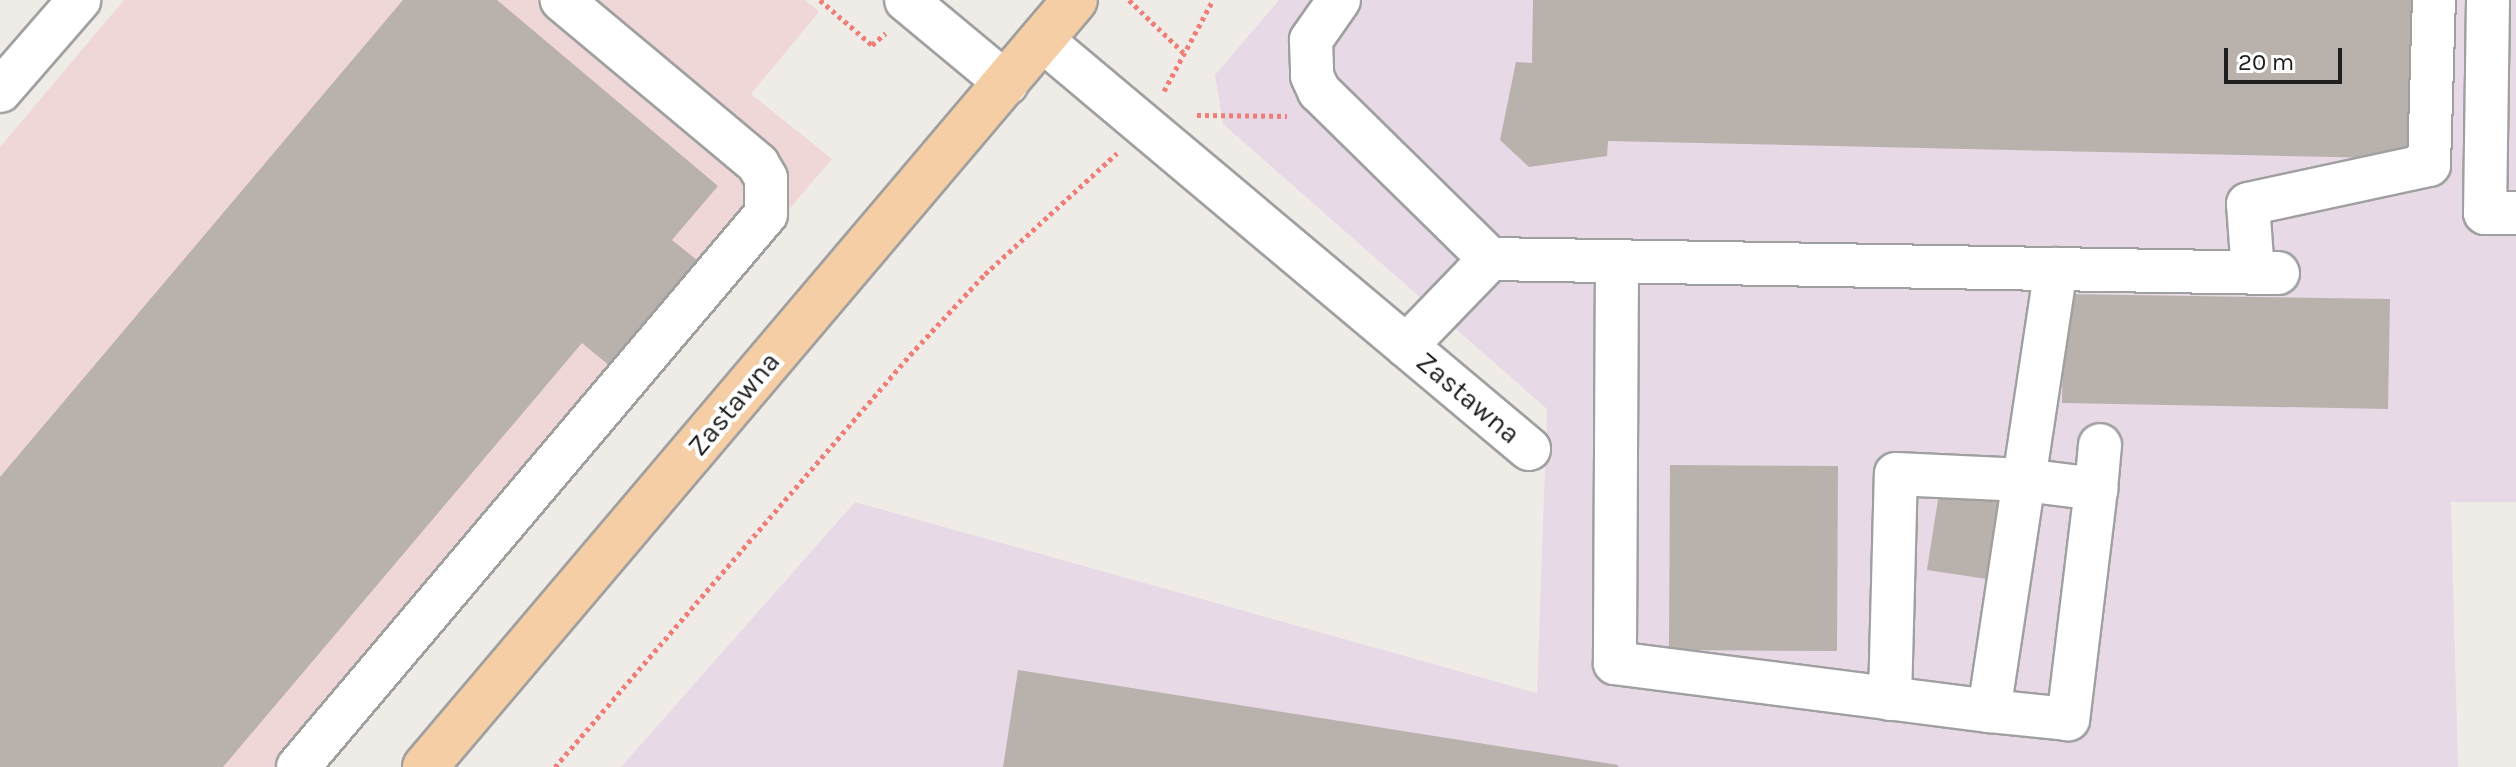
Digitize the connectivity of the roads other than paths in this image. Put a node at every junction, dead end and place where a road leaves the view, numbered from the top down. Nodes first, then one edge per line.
1 (79, 0) edge
2 (562, 0) edge
3 (906, 0) edge
4 (1075, 0) edge
5 (1339, 0) edge
6 (2434, 0) edge
7 (2488, 0) edge
8 (1042, 40) junction
9 (1007, 84) junction
10 (0, 91) edge
11 (2516, 213) edge
12 (1490, 259) junction
13 (1617, 262) junction
14 (2056, 269) junction
15 (1406, 346) junction
16 (2100, 445) dead end
17 (1529, 449) dead end
18 (2024, 480) junction
19 (2096, 489) junction
20 (1890, 699) junction
21 (1989, 711) junction
22 (298, 767) edge
23 (425, 767) edge

1 - 10 street
2 - 22 street
3 - 9 street
4 - 8 main road, Zastawna
5 - 12 street
6 - 14 street
7 - 11 street
8 - 9 main road, Zastawna
8 - 15 street, Zastawna
9 - 23 main road, Zastawna
12 - 13 street
12 - 15 street, Zastawna
13 - 14 street
13 - 20 street
14 - 18 street
15 - 17 street, Zastawna
16 - 19 street
18 - 19 street
18 - 20 street
18 - 21 street
19 - 21 street
20 - 21 street

